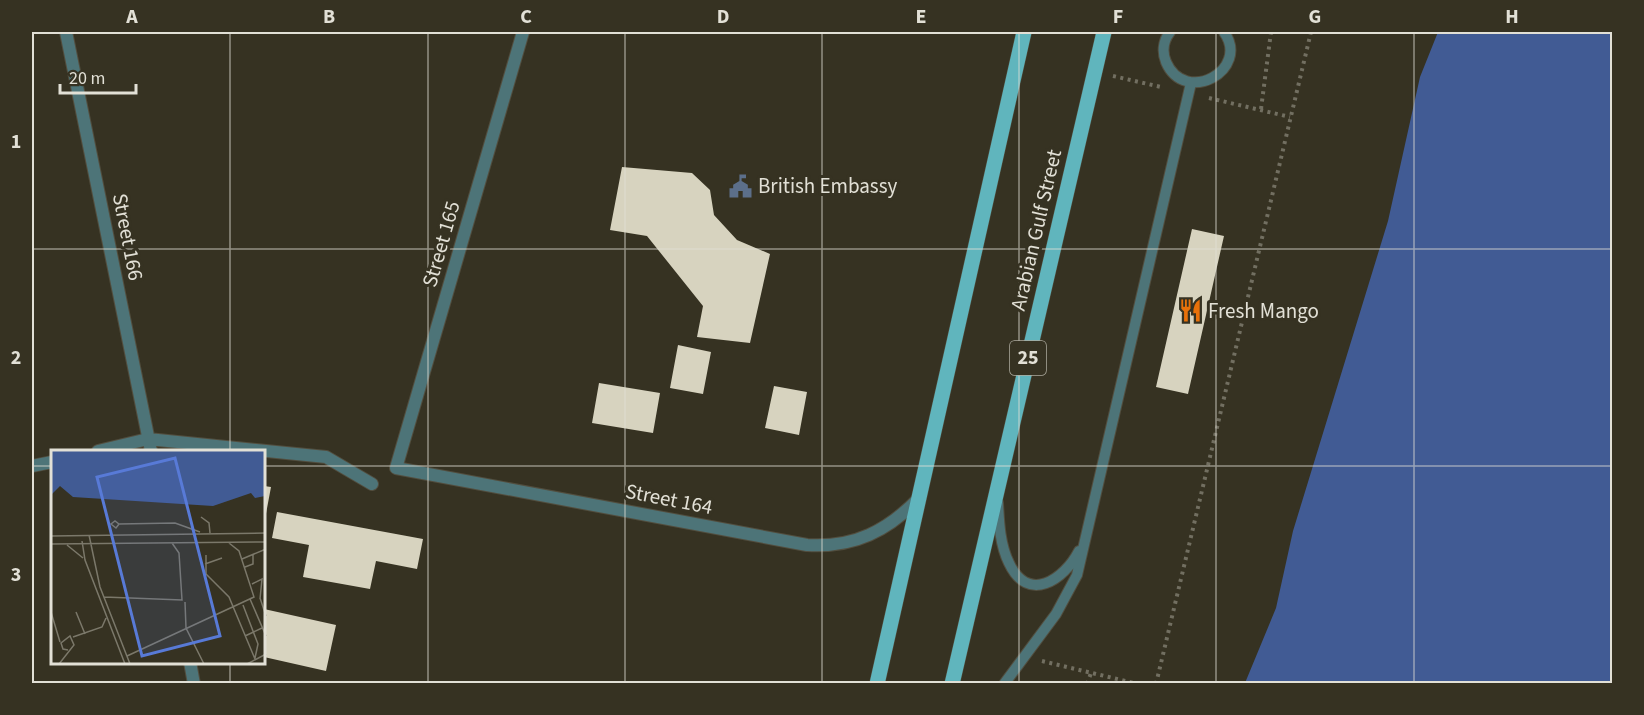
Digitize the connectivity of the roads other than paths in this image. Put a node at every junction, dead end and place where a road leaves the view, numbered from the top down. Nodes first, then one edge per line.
1 (66, 32) edge
2 (523, 32) edge
3 (1024, 32) edge
4 (1104, 32) edge
5 (1170, 32) edge
6 (1224, 32) edge
7 (1191, 83) junction
8 (150, 445) edge
9 (107, 450) edge
10 (223, 450) edge
11 (266, 453) edge
12 (51, 462) edge
13 (32, 466) edge
14 (396, 468) joint
15 (372, 484) dead end
16 (997, 492) junction
17 (921, 495) junction
18 (1088, 528) junction
19 (190, 664) edge
20 (194, 684) edge
21 (877, 684) edge
22 (952, 684) edge
23 (1004, 684) edge

1 - 8 street, Street 166
2 - 14 street, Street 165
3 - 17 main road
4 - 16 main road, Arabian Gulf Street / 25
5 - 7 lane
6 - 7 lane
7 - 18 lane
8 - 9 street
8 - 10 street
11 - 15 street
12 - 13 street
14 - 17 street, Street 164
16 - 18 lane
16 - 22 main road, Arabian Gulf Street / 25
17 - 21 main road
18 - 23 lane
19 - 20 street

